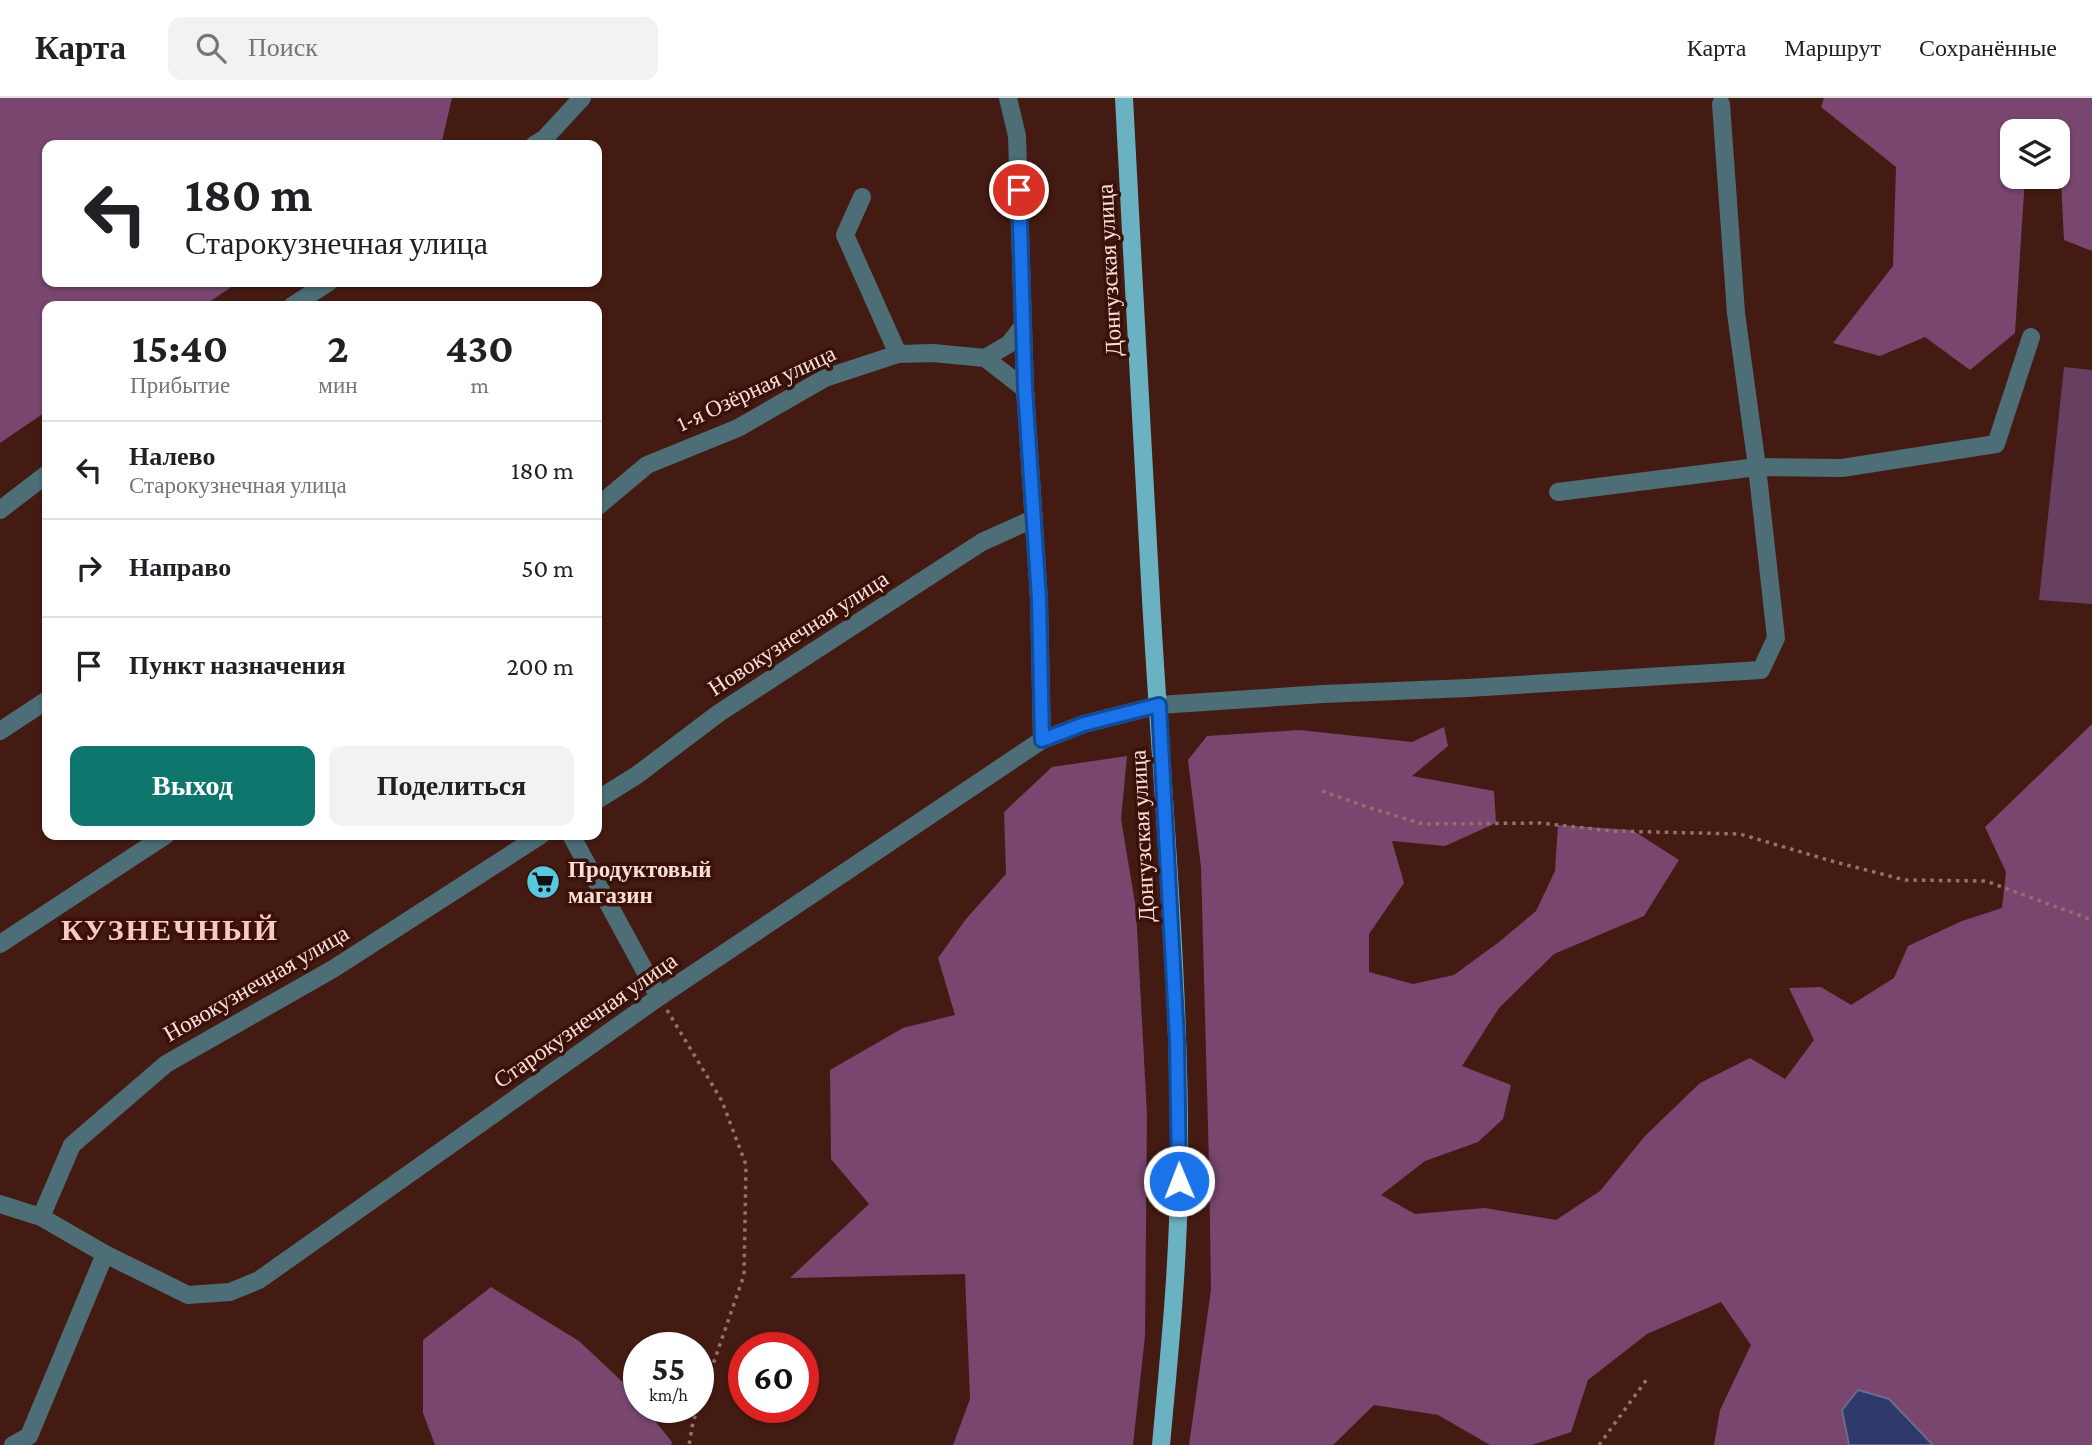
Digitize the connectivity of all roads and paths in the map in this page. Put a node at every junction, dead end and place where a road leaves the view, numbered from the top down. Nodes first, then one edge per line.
1 (582, 98) edge
2 (1008, 98) edge
3 (1124, 98) edge
4 (1721, 104) dead end
5 (542, 140) edge
6 (862, 197) dead end
7 (321, 287) edge
8 (300, 301) edge
9 (1023, 326) junction
10 (2031, 337) dead end
11 (898, 354) junction
12 (985, 358) junction
13 (1025, 389) junction
14 (1757, 467) junction
15 (42, 478) edge
16 (1558, 492) dead end
17 (602, 504) edge
18 (0, 510) edge
19 (1033, 519) junction
20 (42, 703) edge
21 (1159, 705) junction
22 (0, 731) edge
23 (1042, 740) junction
24 (1322, 791) dead end
25 (602, 797) edge
26 (158, 840) edge
27 (533, 840) edge
28 (574, 840) edge
29 (2092, 920) edge
30 (0, 944) edge
31 (659, 997) junction
32 (0, 1204) edge
33 (41, 1217) junction
34 (104, 1254) junction
35 (1647, 1379) dead end
36 (13, 1445) edge
37 (689, 1445) edge
38 (1161, 1445) edge
39 (1599, 1445) edge

1 - 5 street
2 - 9 street
3 - 21 main road, Донгузская улица
4 - 14 street
6 - 11 street
7 - 8 street
9 - 12 street
9 - 13 street
10 - 14 street
11 - 12 street, 1-я Озёрная улица
11 - 17 street, 1-я Озёрная улица
12 - 13 street
13 - 19 street
14 - 16 street
14 - 21 street, Старокузнечная улица
15 - 18 street
19 - 23 street
19 - 25 street, Новокузнечная улица
20 - 22 street
21 - 23 street, Старокузнечная улица
21 - 38 main road, Донгузская улица
23 - 31 street, Старокузнечная улица
24 - 29 path
26 - 30 street
27 - 33 street, Новокузнечная улица
28 - 31 street
31 - 34 street, Старокузнечная улица
31 - 37 path
32 - 33 street, Старокузнечная улица
33 - 34 street, Старокузнечная улица
34 - 36 street
35 - 39 path

